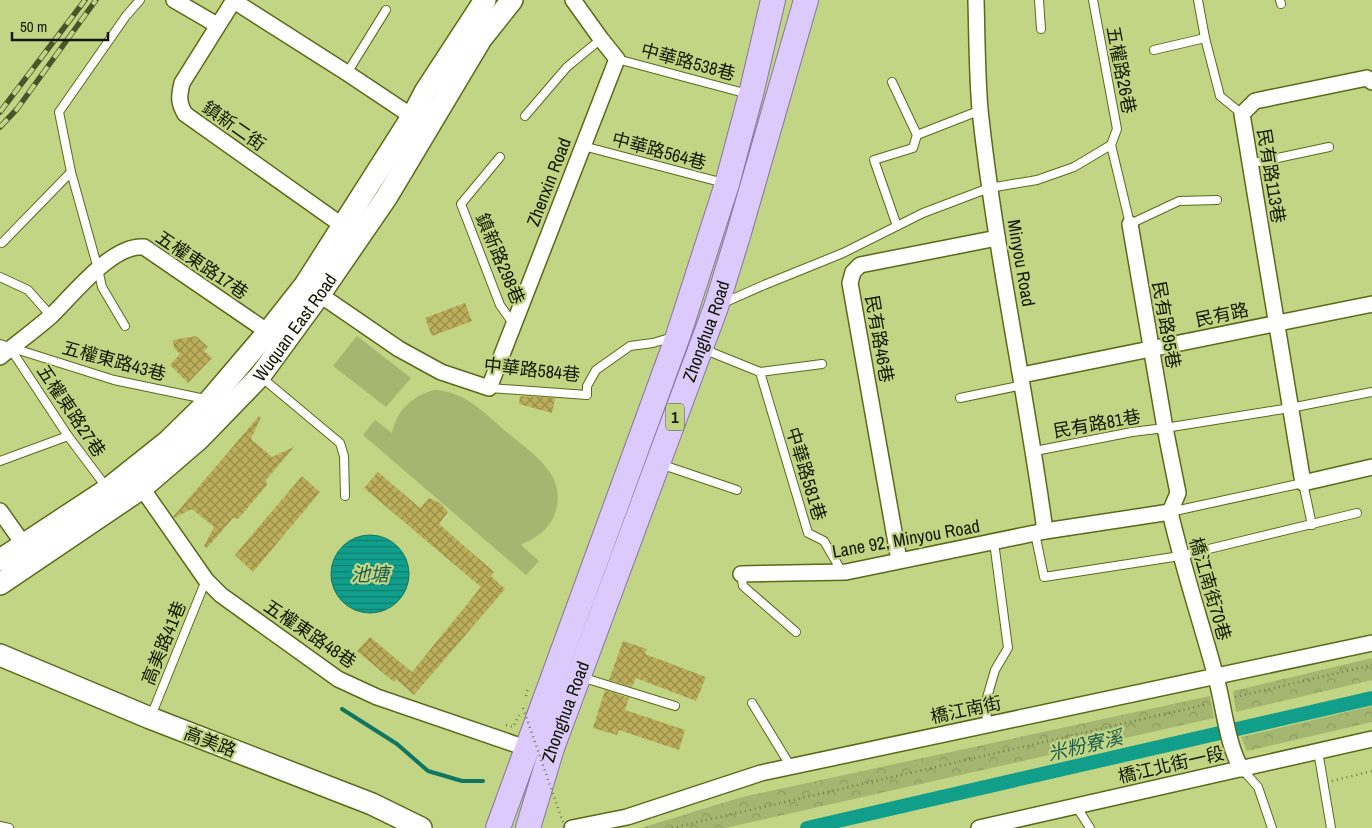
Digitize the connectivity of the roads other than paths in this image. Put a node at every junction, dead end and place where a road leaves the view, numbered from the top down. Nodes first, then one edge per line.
1 (140, 0) edge
2 (174, 0) edge
3 (512, 0) edge
4 (573, 0) edge
5 (773, 0) edge
6 (806, 0) edge
7 (976, 0) edge
8 (1039, 0) edge
9 (1093, 0) edge
10 (1198, 0) edge
11 (234, 1) edge
12 (478, 2) edge
13 (386, 10) dead end
14 (217, 26) junction
15 (1040, 29) dead end
16 (1205, 38) junction
17 (600, 39) junction
18 (1154, 50) dead end
19 (617, 59) junction
20 (347, 73) junction
21 (892, 82) dead end
22 (1372, 82) edge
23 (751, 94) junction
24 (980, 110) junction
25 (1242, 114) junction
26 (525, 116) dead end
27 (420, 122) junction
28 (917, 135) junction
29 (1111, 144) junction
30 (583, 146) junction
31 (1329, 147) dead end
32 (500, 157) dead end
33 (1249, 164) junction
34 (71, 172) junction
35 (727, 184) junction
36 (989, 188) junction
37 (1217, 200) dead end
38 (1130, 224) junction
39 (343, 226) junction
40 (896, 226) junction
41 (998, 238) junction
42 (2, 243) dead end
43 (98, 268) junction
44 (0, 277) edge
45 (312, 289) junction
46 (1372, 304) edge
47 (709, 312) junction
48 (50, 316) junction
49 (1276, 323) junction
50 (514, 325) junction
51 (125, 326) dead end
52 (268, 332) junction
53 (690, 338) junction
54 (3, 350) edge
55 (1151, 350) junction
56 (822, 364) dead end
57 (760, 372) junction
58 (260, 376) junction
59 (1022, 380) junction
60 (489, 388) junction
61 (1372, 392) edge
62 (960, 398) dead end
63 (210, 400) junction
64 (1290, 408) junction
65 (1165, 428) junction
66 (68, 436) junction
67 (1034, 451) junction
68 (0, 461) edge
69 (658, 463) junction
70 (1372, 467) edge
71 (137, 480) junction
72 (1302, 483) junction
73 (108, 490) junction
74 (738, 490) dead end
75 (345, 496) dead end
76 (0, 511) edge
77 (1170, 512) junction
78 (1357, 513) dead end
79 (1312, 525) junction
80 (1040, 532) junction
81 (994, 542) junction
82 (30, 553) junction
83 (1180, 556) junction
84 (0, 560) edge
85 (899, 560) junction
86 (842, 572) junction
87 (741, 574) joint
88 (206, 580) junction
89 (0, 584) edge
90 (796, 632) dead end
91 (1372, 643) edge
92 (0, 654) edge
93 (579, 676) junction
94 (1216, 677) junction
95 (752, 703) dead end
96 (675, 706) dead end
97 (150, 718) junction
98 (987, 724) junction
99 (1372, 739) edge
100 (526, 748) junction
101 (1318, 751) junction
102 (791, 767) junction
103 (1242, 768) junction
104 (1076, 806) junction
105 (0, 826) edge
106 (9, 828) edge
107 (421, 828) edge
108 (498, 828) edge
109 (528, 828) edge
110 (572, 828) edge
111 (981, 828) edge
112 (1090, 828) edge
113 (1272, 828) edge
114 (1331, 828) edge

1 - 34 lane
2 - 14 street
3 - 27 street, Wuquan East Road
4 - 17 street
5 - 23 main road, Zhonghua Road / 1
6 - 47 main road, Zhonghua Road / 1
7 - 24 street, Minyou Road
8 - 15 lane
9 - 29 lane, 五權路26巷
10 - 16 lane
11 - 14 street, 鎮新二街
11 - 20 street, 鎮新二街
12 - 27 street, Wuquan East Road
13 - 20 lane
14 - 39 street, 鎮新二街
16 - 18 lane
16 - 25 lane
17 - 19 street
17 - 26 lane
19 - 23 lane, 中華路538巷
19 - 30 street, Zhenxin Road
20 - 27 street, 鎮新二街
21 - 28 lane
22 - 25 street, 民有路113巷
23 - 35 main road, Zhonghua Road / 1
24 - 28 lane
24 - 36 street, Minyou Road
25 - 33 street, 民有路113巷
27 - 39 street, Wuquan East Road
27 - 45 street, Wuquan East Road
28 - 40 lane
29 - 36 lane
29 - 38 lane, 民有路95巷
30 - 35 lane, 中華路564巷
30 - 50 street, Zhenxin Road
31 - 33 lane
32 - 50 lane, 鎮新路298巷
33 - 49 street, 民有路113巷
34 - 42 lane
34 - 43 lane
35 - 53 main road, Zhonghua Road / 1
36 - 40 lane
36 - 41 street, Minyou Road
37 - 38 lane
38 - 55 street, 民有路95巷
39 - 45 street, Wuquan East Road
40 - 47 lane
41 - 59 street, Minyou Road
41 - 85 street, 民有路46巷
43 - 48 street, 五權東路17巷
43 - 51 lane
43 - 52 street, 五權東路17巷
44 - 48 lane
45 - 52 street, Wuquan East Road
45 - 58 street, Wuquan East Road
45 - 60 street, 中華路584巷
46 - 49 street, 民有路
47 - 53 main road, Zhonghua Road / 1
48 - 54 street, 五權東路17巷
49 - 55 street, 民有路
49 - 64 street, 民有路113巷
50 - 60 street, Zhenxin Road
52 - 63 street, Wuquan East Road
53 - 57 lane
53 - 60 lane, 中華路584巷
53 - 69 main road, Zhonghua Road / 1
53 - 100 main road, Zhonghua Road / 1
54 - 63 lane, 五權東路43巷
54 - 66 lane, 五權東路27巷
55 - 59 street, 民有路
55 - 65 street, 民有路95巷
56 - 57 lane
57 - 86 lane, 中華路581巷
58 - 71 street, Wuquan East Road
58 - 75 lane
59 - 62 lane
59 - 67 street, Minyou Road
61 - 64 lane, 民有路81巷
63 - 71 street, Wuquan East Road
64 - 65 lane, 民有路81巷
64 - 72 street, 民有路113巷
65 - 67 lane, 民有路81巷
65 - 77 street, 民有路95巷
66 - 68 lane
66 - 73 lane, 五權東路27巷
67 - 80 street, Minyou Road
69 - 74 lane
69 - 93 main road, Zhonghua Road / 1
70 - 72 street
71 - 73 street, Wuquan East Road
71 - 82 street, Wuquan East Road
71 - 88 street, 五權東路48巷
72 - 77 lane
72 - 79 lane
73 - 82 street, Wuquan East Road
76 - 82 street
77 - 80 street, Lane 92, Minyou Road
77 - 83 street, 橋江南街70巷
78 - 79 lane
79 - 83 lane
80 - 81 street, Lane 92, Minyou Road
80 - 83 lane
81 - 85 street, Lane 92, Minyou Road
81 - 98 lane
82 - 84 street, Wuquan East Road
82 - 89 street, Wuquan East Road
83 - 94 street, 橋江南街70巷
85 - 86 street, Lane 92, Minyou Road
86 - 87 street, Lane 92, Minyou Road
87 - 90 lane
88 - 97 lane, 高美路41巷
88 - 100 street, 五權東路48巷
91 - 94 street, 橋江南街
92 - 97 street, 高美路
93 - 96 lane
93 - 109 main road, Zhonghua Road / 1
94 - 98 street, 橋江南街
94 - 103 street, 橋江南街70巷
95 - 102 lane
97 - 107 street, 高美路
98 - 102 street, 橋江南街
99 - 101 street, 橋江北街一段
100 - 108 main road, Zhonghua Road / 1
101 - 103 street, 橋江北街一段
101 - 114 lane
102 - 110 street, 橋江南街
103 - 104 street, 橋江北街一段
103 - 113 lane
104 - 111 street, 橋江北街一段
104 - 112 lane
105 - 106 lane

